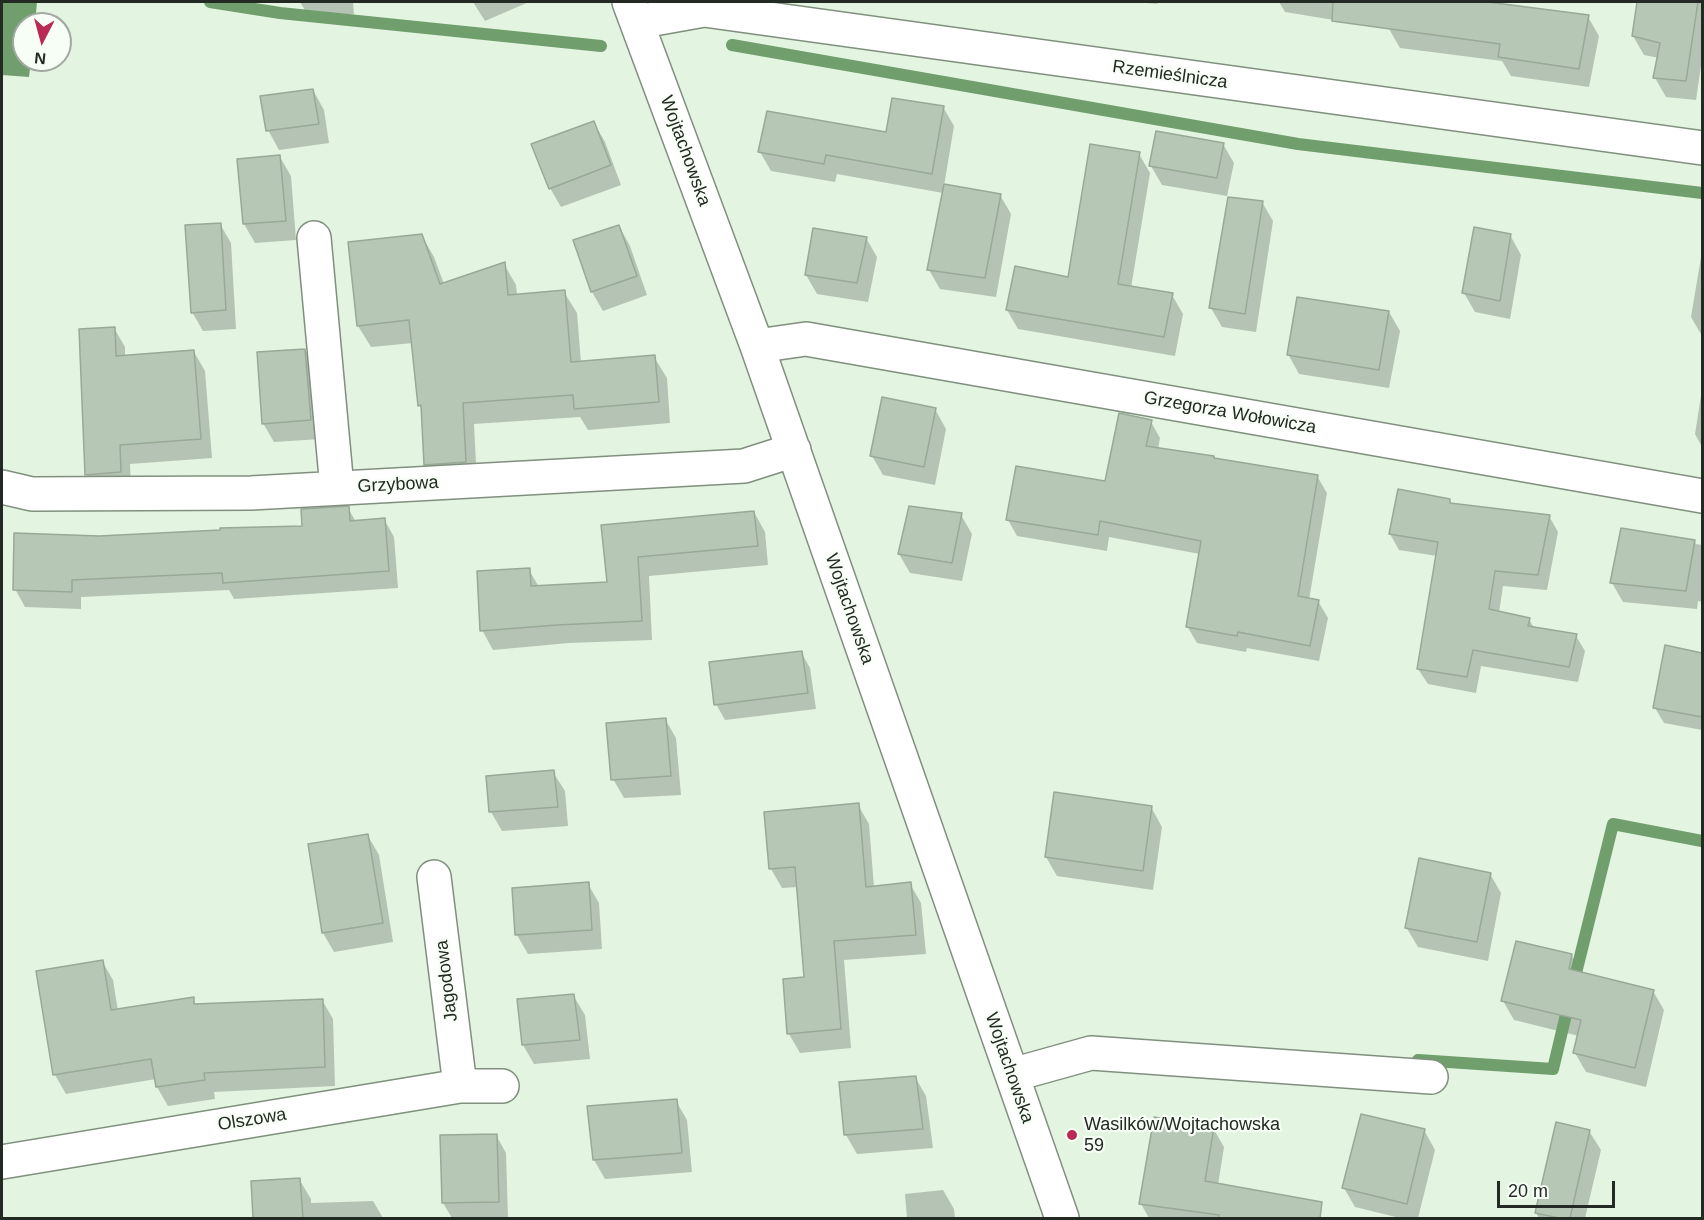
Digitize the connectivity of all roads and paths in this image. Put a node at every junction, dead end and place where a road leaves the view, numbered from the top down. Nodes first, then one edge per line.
1 (633, 12) edge
2 (1702, 148) edge
3 (314, 238) dead end
4 (757, 346) junction
5 (794, 450) junction
6 (2, 487) edge
7 (337, 488) junction
8 (1702, 496) edge
9 (434, 877) dead end
10 (1012, 1075) junction
11 (1431, 1077) dead end
12 (460, 1086) junction
13 (502, 1086) dead end
14 (2, 1162) edge
15 (1062, 1218) edge

1 - 2 street, Rzemieślnicza
1 - 4 street, Wojtachowska
3 - 7 street
4 - 5 street, Wojtachowska
4 - 8 street, Grzegorza Wołowicza
5 - 7 street, Grzybowa
5 - 10 street, Wojtachowska
6 - 7 street, Grzybowa
9 - 12 street, Jagodowa
10 - 11 street
10 - 15 street, Wojtachowska
12 - 13 street, Olszowa
12 - 14 street, Olszowa

